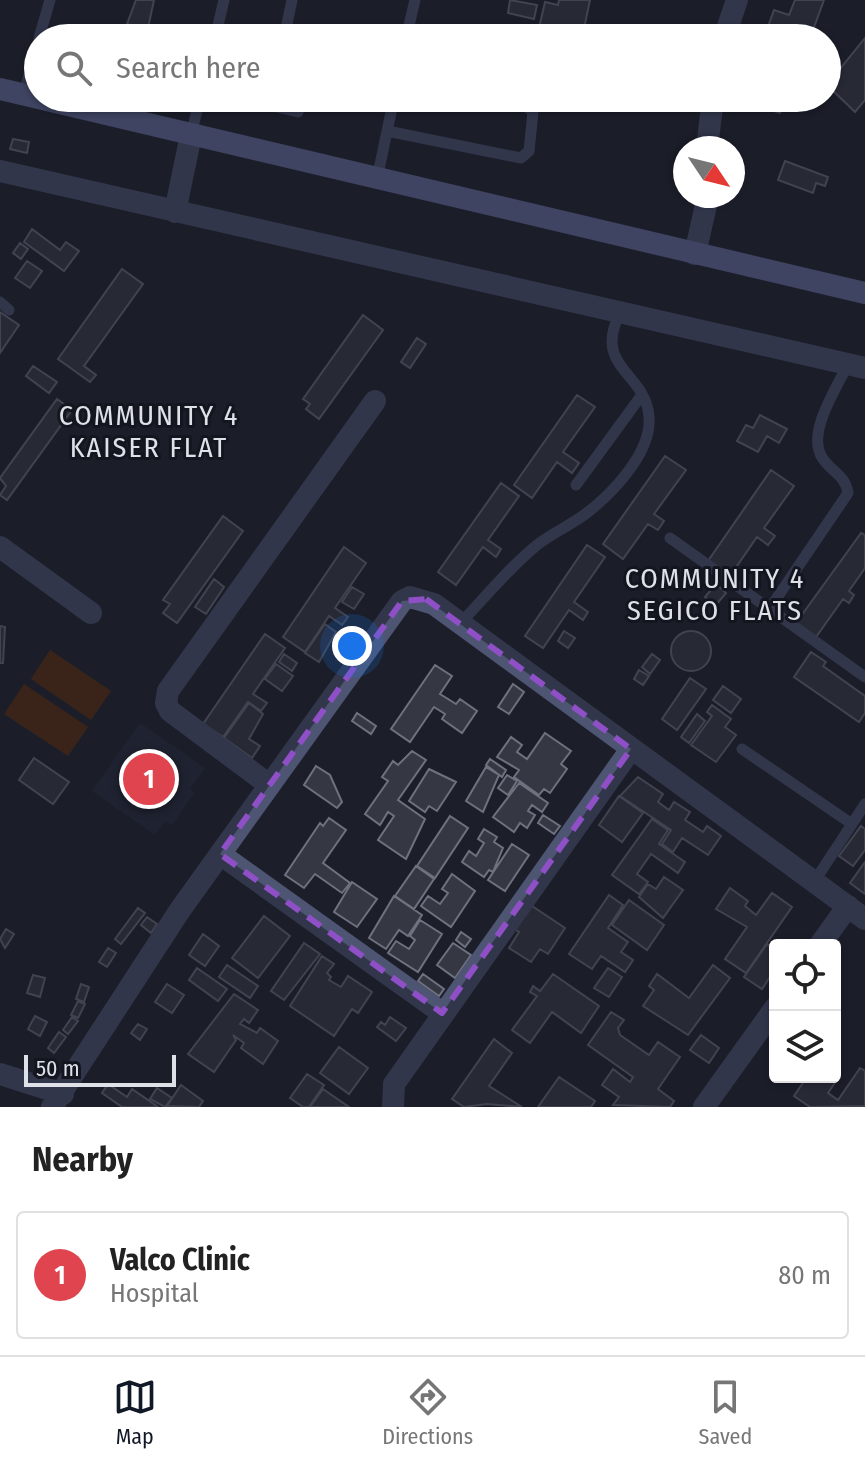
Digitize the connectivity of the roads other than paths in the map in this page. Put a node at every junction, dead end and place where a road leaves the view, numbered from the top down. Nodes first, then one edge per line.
1 (50, 0) edge
2 (224, 0) edge
3 (292, 0) edge
4 (415, 0) edge
5 (737, 0) edge
6 (43, 24) edge
7 (218, 24) edge
8 (287, 24) edge
9 (409, 24) edge
10 (729, 24) edge
11 (0, 89) edge
12 (24, 92) edge
13 (23, 96) joint
14 (92, 112) edge
15 (197, 112) edge
16 (391, 112) edge
17 (533, 112) edge
18 (711, 112) edge
19 (387, 131) junction
20 (191, 135) junction
21 (708, 136) edge
22 (0, 171) edge
23 (377, 179) junction
24 (705, 208) edge
25 (175, 212) junction
26 (695, 254) junction
27 (865, 293) edge
28 (620, 313) junction
29 (857, 366) edge
30 (641, 396) junction
31 (375, 401) dead end
32 (576, 485) dead end
33 (670, 538) dead end
34 (0, 547) edge
35 (770, 608) junction
36 (91, 613) dead end
37 (460, 624) junction
38 (865, 677) edge
39 (631, 749) junction
40 (742, 749) dead end
41 (268, 784) junction
42 (865, 804) edge
43 (852, 824) junction
44 (220, 854) junction
45 (814, 882) junction
46 (856, 912) edge
47 (827, 939) edge
48 (773, 1011) edge
49 (442, 1013) junction
50 (0, 1074) edge
51 (58, 1100) edge
52 (393, 1107) edge
53 (704, 1107) edge

1 - 6 lane
2 - 7 lane
3 - 8 lane
4 - 9 lane
5 - 10 street
11 - 13 main road
12 - 13 lane
14 - 20 main road
15 - 20 lane
16 - 19 lane
17 - 19 lane
18 - 21 street
19 - 23 lane
20 - 23 main road
20 - 25 street
22 - 25 street
23 - 26 main road
24 - 26 street
25 - 28 street
26 - 27 main road
28 - 29 street
28 - 30 lane
29 - 35 lane
30 - 32 lane
30 - 37 lane
31 - 41 street
33 - 35 lane
34 - 36 street
35 - 38 lane
37 - 39 street
37 - 41 street
39 - 45 street
39 - 49 street
40 - 43 lane
41 - 44 street
42 - 43 lane
43 - 45 lane
44 - 49 street
44 - 51 street
45 - 46 street
46 - 47 street
48 - 53 street
49 - 52 street
50 - 51 street

